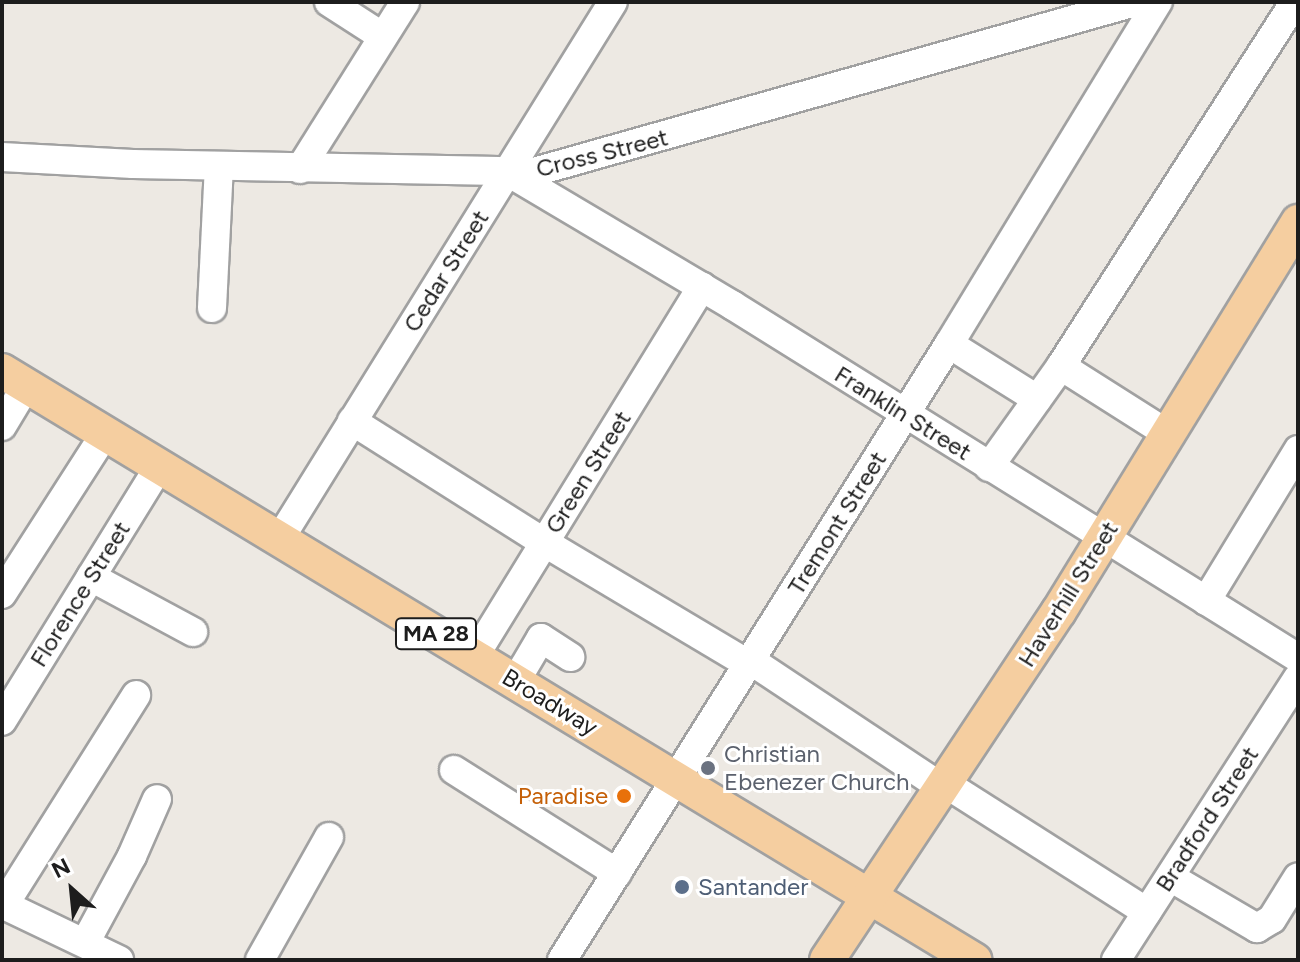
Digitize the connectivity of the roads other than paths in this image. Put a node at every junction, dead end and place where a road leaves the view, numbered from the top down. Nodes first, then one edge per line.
1 (329, 2) edge
2 (405, 2) edge
3 (613, 2) edge
4 (1135, 2) edge
5 (1158, 2) edge
6 (1293, 5) edge
7 (383, 37) junction
8 (2, 157) edge
9 (219, 166) junction
10 (300, 169) junction
11 (507, 172) junction
12 (1298, 222) edge
13 (702, 287) junction
14 (212, 308) dead end
15 (949, 344) junction
16 (1061, 366) junction
17 (14, 378) edge
18 (1037, 399) junction
19 (905, 414) junction
20 (352, 421) junction
21 (2, 426) edge
22 (1168, 434) junction
23 (104, 435) junction
24 (1298, 450) edge
25 (989, 467) junction
26 (158, 468) junction
27 (1103, 538) junction
28 (279, 540) junction
29 (545, 543) junction
30 (91, 577) junction
31 (2, 594) edge
32 (1206, 601) junction
33 (193, 632) dead end
34 (474, 657) junction
35 (570, 657) dead end
36 (1298, 658) edge
37 (749, 662) junction
38 (1298, 678) edge
39 (515, 682) junction
40 (136, 695) dead end
41 (2, 721) edge
42 (454, 770) dead end
43 (676, 779) junction
44 (944, 786) junction
45 (157, 799) dead end
46 (329, 837) dead end
47 (617, 873) junction
48 (1170, 877) junction
49 (1298, 877) edge
50 (871, 897) junction
51 (3, 904) edge
52 (1147, 912) junction
53 (85, 943) junction
54 (119, 960) edge
55 (260, 960) edge
56 (562, 960) edge
57 (827, 960) edge
58 (974, 960) edge
59 (1116, 960) edge

1 - 7 street
2 - 7 street
3 - 11 street, Cedar Street
4 - 11 street, Cross Street
5 - 15 street, Tremont Street
6 - 16 street
7 - 10 street
8 - 9 street, Cross Street
9 - 10 street, Cross Street
9 - 14 street
10 - 11 street, Cross Street
11 - 13 street, Franklin Street
11 - 20 street, Cedar Street
12 - 22 main road, Haverhill Street
13 - 19 street, Franklin Street
13 - 29 street, Green Street
15 - 18 street
15 - 19 street, Tremont Street
16 - 18 street
16 - 22 street
17 - 21 street
17 - 23 main road, Broadway / MA 28
18 - 25 street
19 - 25 street, Franklin Street
19 - 37 street, Tremont Street
20 - 28 street, Cedar Street
20 - 29 street
22 - 27 main road, Haverhill Street
23 - 26 main road, Broadway / MA 28
23 - 31 street
24 - 32 street
25 - 27 street, Franklin Street
26 - 28 main road, Broadway / MA 28
26 - 30 street, Florence Street
27 - 32 street, Franklin Street
27 - 44 main road, Haverhill Street
28 - 34 main road, Broadway / MA 28
29 - 34 street, Green Street
29 - 37 street
30 - 33 street
30 - 41 street, Florence Street
32 - 36 street, Franklin Street
34 - 39 main road, Broadway / MA 28
35 - 39 street
37 - 43 street, Tremont Street
37 - 44 street
38 - 48 street, Bradford Street
39 - 43 main road, Broadway / MA 28
40 - 51 street
42 - 47 street
43 - 47 street, Tremont Street
43 - 50 main road, Broadway / MA 28
44 - 50 main road, Haverhill Street
44 - 52 street
45 - 53 street
46 - 55 street
47 - 56 street, Tremont Street
48 - 49 street
48 - 52 street, Bradford Street
50 - 57 main road, Haverhill Street
50 - 58 main road, Broadway / MA 28
51 - 53 street
52 - 59 street, Bradford Street
53 - 54 street

